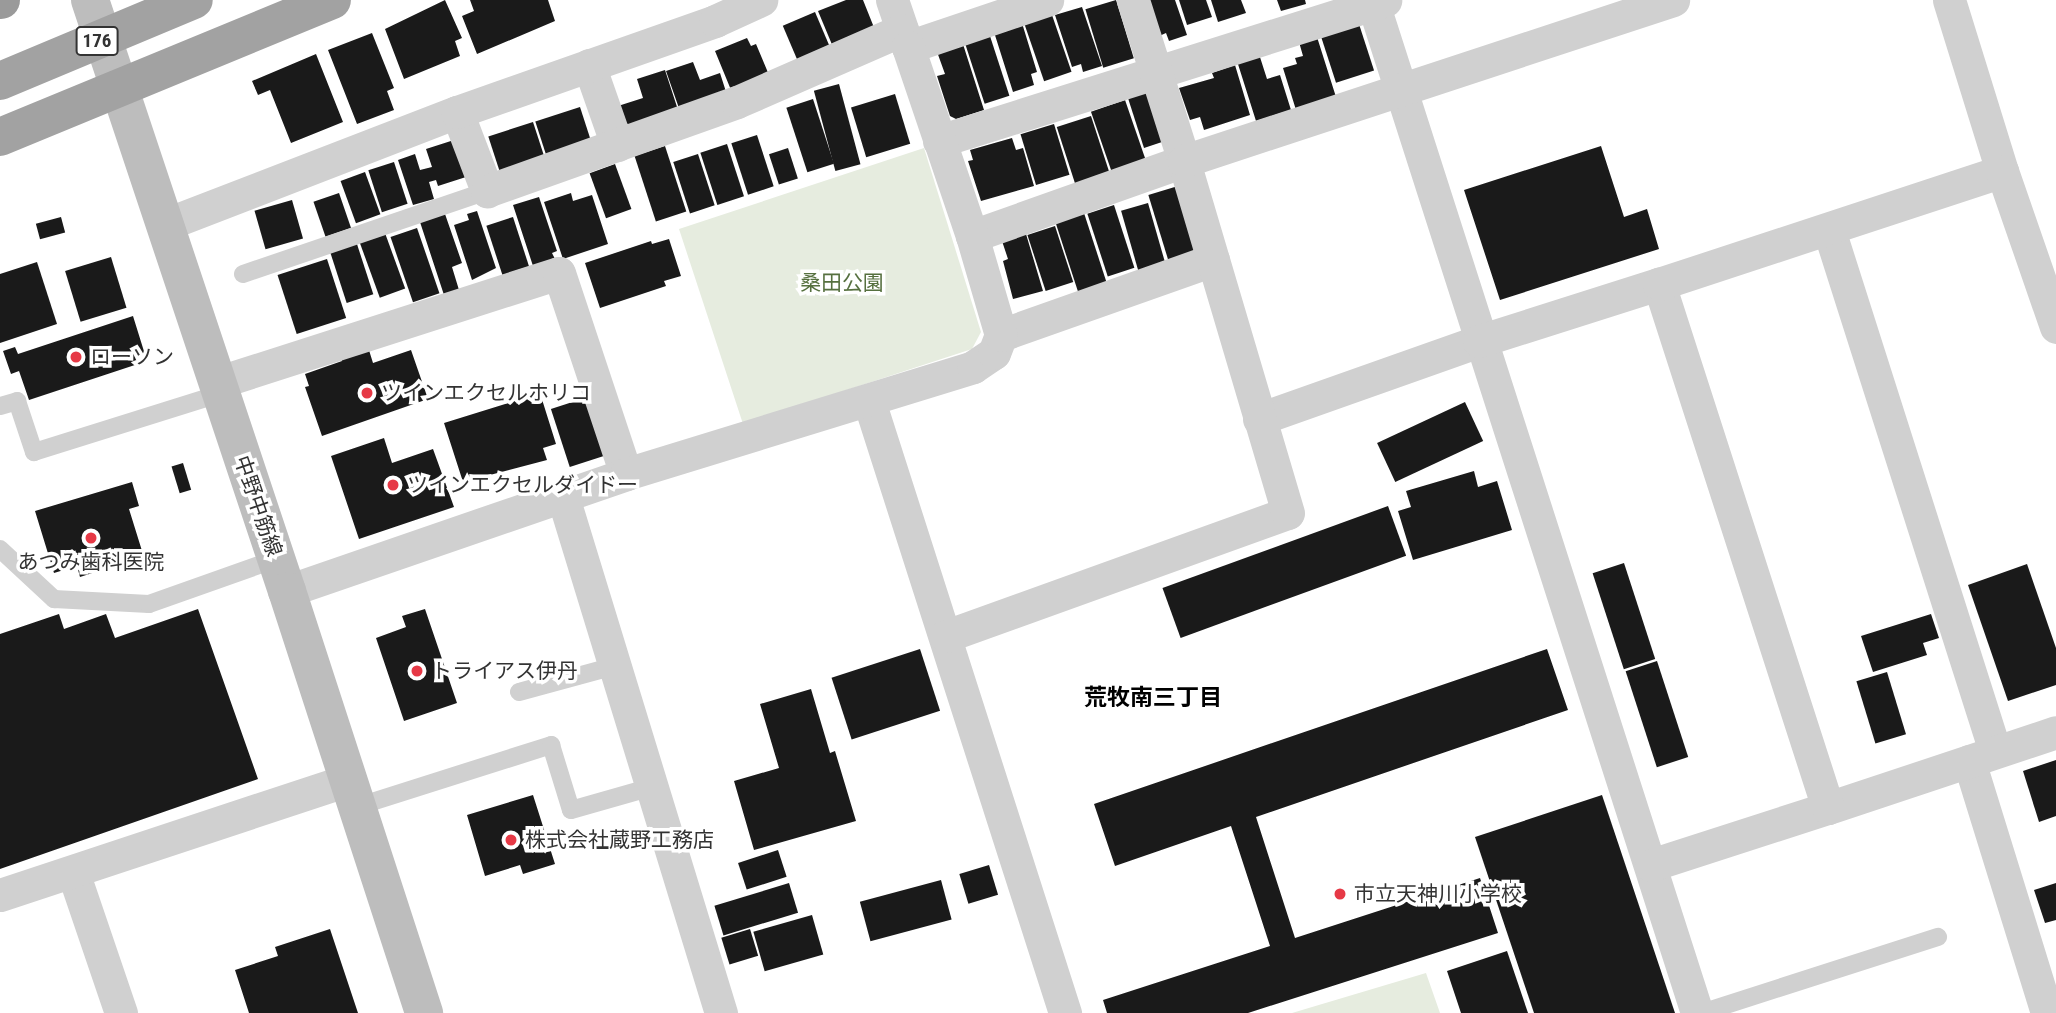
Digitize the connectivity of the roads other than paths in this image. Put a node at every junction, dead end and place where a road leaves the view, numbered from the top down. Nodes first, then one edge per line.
1 (90, 0) edge
2 (194, 0) edge
3 (332, 0) edge
4 (761, 0) edge
5 (1047, 0) edge
6 (1133, 0) edge
7 (1673, 0) edge
8 (1949, 0) edge
9 (1377, 1) edge
10 (901, 25) edge
11 (589, 65) junction
12 (1158, 72) junction
13 (0, 81) edge
14 (118, 88) junction
15 (1400, 91) junction
16 (457, 113) junction
17 (0, 136) edge
18 (939, 141) junction
19 (617, 145) junction
20 (1184, 162) junction
21 (2002, 171) junction
22 (487, 191) junction
23 (164, 225) junction
24 (1829, 230) junction
25 (972, 236) junction
26 (1213, 260) junction
27 (243, 274) dead end
28 (1659, 284) junction
29 (2056, 326) edge
30 (1001, 335) junction
31 (1479, 341) junction
32 (218, 388) junction
33 (869, 401) junction
34 (0, 406) edge
35 (1259, 419) junction
36 (626, 474) junction
37 (563, 497) junction
38 (1, 552) edge
39 (282, 575) junction
40 (946, 636) junction
41 (615, 666) junction
42 (519, 692) dead end
43 (2056, 732) edge
44 (1982, 756) junction
45 (652, 787) junction
46 (351, 793) junction
47 (1828, 808) junction
48 (1651, 864) junction
49 (73, 872) junction
50 (0, 895) edge
51 (1938, 937) dead end
52 (121, 1013) edge
53 (424, 1013) edge
54 (721, 1013) edge
55 (1065, 1013) edge
56 (1699, 1013) edge
57 (2047, 1013) edge

1 - 14 main road, 中野中筋線
2 - 13 highway, 176, bridge
3 - 14 highway
4 - 11 street
5 - 10 street
6 - 12 street
7 - 15 street
8 - 21 street
9 - 12 street
9 - 15 street
10 - 18 street
10 - 19 street
11 - 16 street
11 - 19 street
12 - 18 street
12 - 20 street
14 - 17 highway
14 - 23 main road, 中野中筋線
15 - 20 street
15 - 31 street
16 - 22 street
16 - 23 street
18 - 25 street
19 - 22 street
20 - 25 street
20 - 26 street
21 - 24 street
21 - 29 street
22 - 27 lane
23 - 32 main road, 中野中筋線
24 - 28 street
24 - 44 street
25 - 30 street
26 - 30 street
26 - 35 street
28 - 31 street
28 - 47 street
30 - 33 street
31 - 35 street
31 - 48 street
32 - 34 lane
32 - 36 street
32 - 39 main road, 中野中筋線
33 - 36 street
33 - 40 street
35 - 40 street
36 - 37 street
37 - 39 street
37 - 41 street
38 - 39 lane
39 - 46 main road, 中野中筋線
40 - 55 street
41 - 42 lane
41 - 45 street
43 - 44 street
44 - 47 street
44 - 57 street
45 - 46 lane
45 - 54 street
46 - 49 street
46 - 53 main road, 中野中筋線
47 - 48 street
48 - 56 street
49 - 50 street
49 - 52 street
51 - 56 lane

